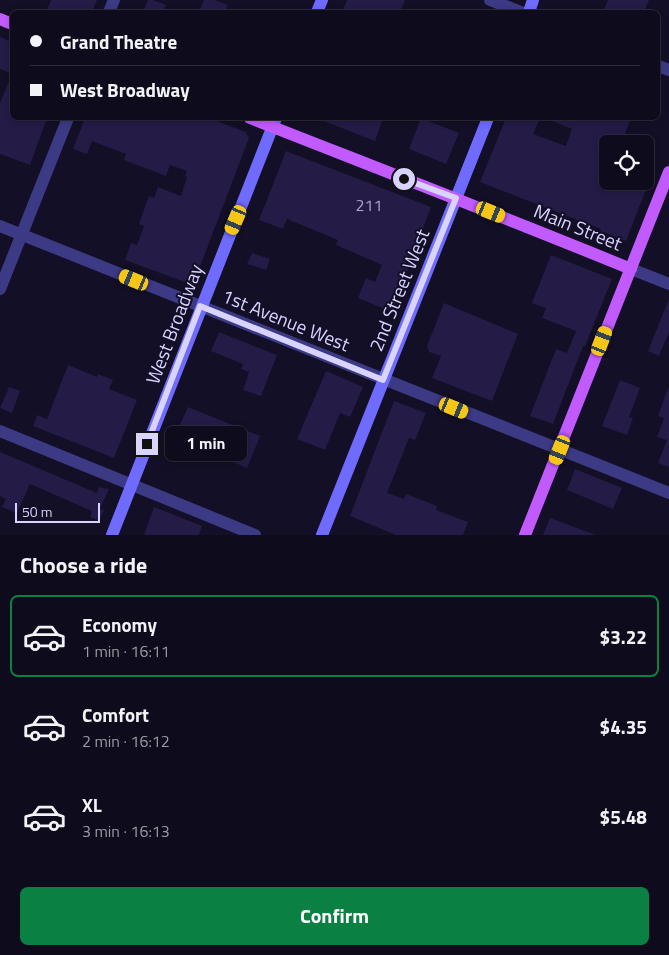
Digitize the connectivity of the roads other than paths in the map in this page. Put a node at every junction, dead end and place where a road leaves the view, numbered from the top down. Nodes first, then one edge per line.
1 (490, 0) edge
2 (516, 10) edge
3 (67, 120) edge
4 (487, 120) edge
5 (274, 122) edge
6 (669, 172) edge
7 (456, 198) junction
8 (0, 226) edge
9 (22, 234) junction
10 (631, 268) junction
11 (669, 284) edge
12 (0, 289) edge
13 (200, 306) junction
14 (383, 380) junction
15 (0, 431) edge
16 (560, 450) junction
17 (131, 485) junction
18 (669, 493) edge
19 (112, 535) edge
20 (254, 535) edge
21 (322, 535) edge
22 (525, 535) edge

1 - 2 street
3 - 9 street
4 - 7 street, 2nd Street West
5 - 7 main road, Main Street
5 - 13 street, West Broadway
6 - 10 main road
7 - 10 main road, Main Street
7 - 14 street, 2nd Street West
8 - 9 street, 1st Avenue West
9 - 12 street
9 - 13 street, 1st Avenue West
10 - 11 street, Main Street
10 - 16 main road
13 - 14 street, 1st Avenue West
13 - 17 street, West Broadway
14 - 16 street, 1st Avenue West
14 - 21 street, 2nd Street West
15 - 17 street
16 - 18 street, 1st Avenue West
16 - 22 main road
17 - 19 street, West Broadway
17 - 20 street

